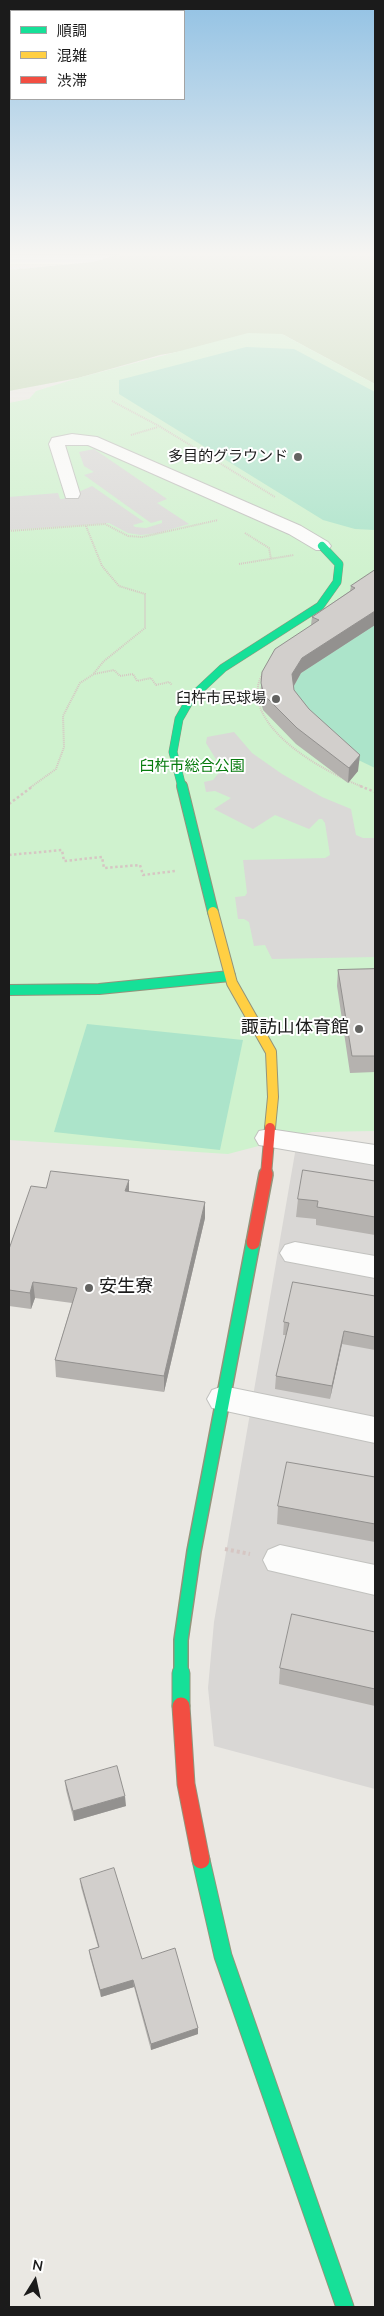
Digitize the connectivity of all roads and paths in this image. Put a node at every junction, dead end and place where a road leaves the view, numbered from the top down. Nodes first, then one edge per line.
1 (112, 401) dead end
2 (72, 494) dead end
3 (283, 502) dead end
4 (222, 519) dead end
5 (86, 526) junction
6 (238, 528) dead end
7 (9, 531) edge
8 (324, 548) junction
9 (271, 559) junction
10 (239, 564) dead end
11 (267, 666) edge
12 (94, 674) junction
13 (177, 690) dead end
14 (375, 792) edge
15 (9, 804) edge
16 (9, 855) edge
17 (177, 871) dead end
18 (230, 976) junction
19 (9, 990) edge
20 (269, 1138) junction
21 (375, 1155) edge
22 (295, 1253) dead end
23 (375, 1267) edge
24 (223, 1399) junction
25 (375, 1430) edge
26 (280, 1560) dead end
27 (375, 1580) edge
28 (345, 2307) edge

1 - 3 path
2 - 8 street
4 - 5 path
5 - 7 path
5 - 12 path
6 - 9 path
8 - 9 path
8 - 18 street
9 - 10 path
11 - 14 path
12 - 13 path
12 - 15 path
16 - 17 path
18 - 19 street
18 - 20 street
20 - 21 street
20 - 24 street
22 - 23 street
24 - 25 street
24 - 28 street
26 - 27 street

